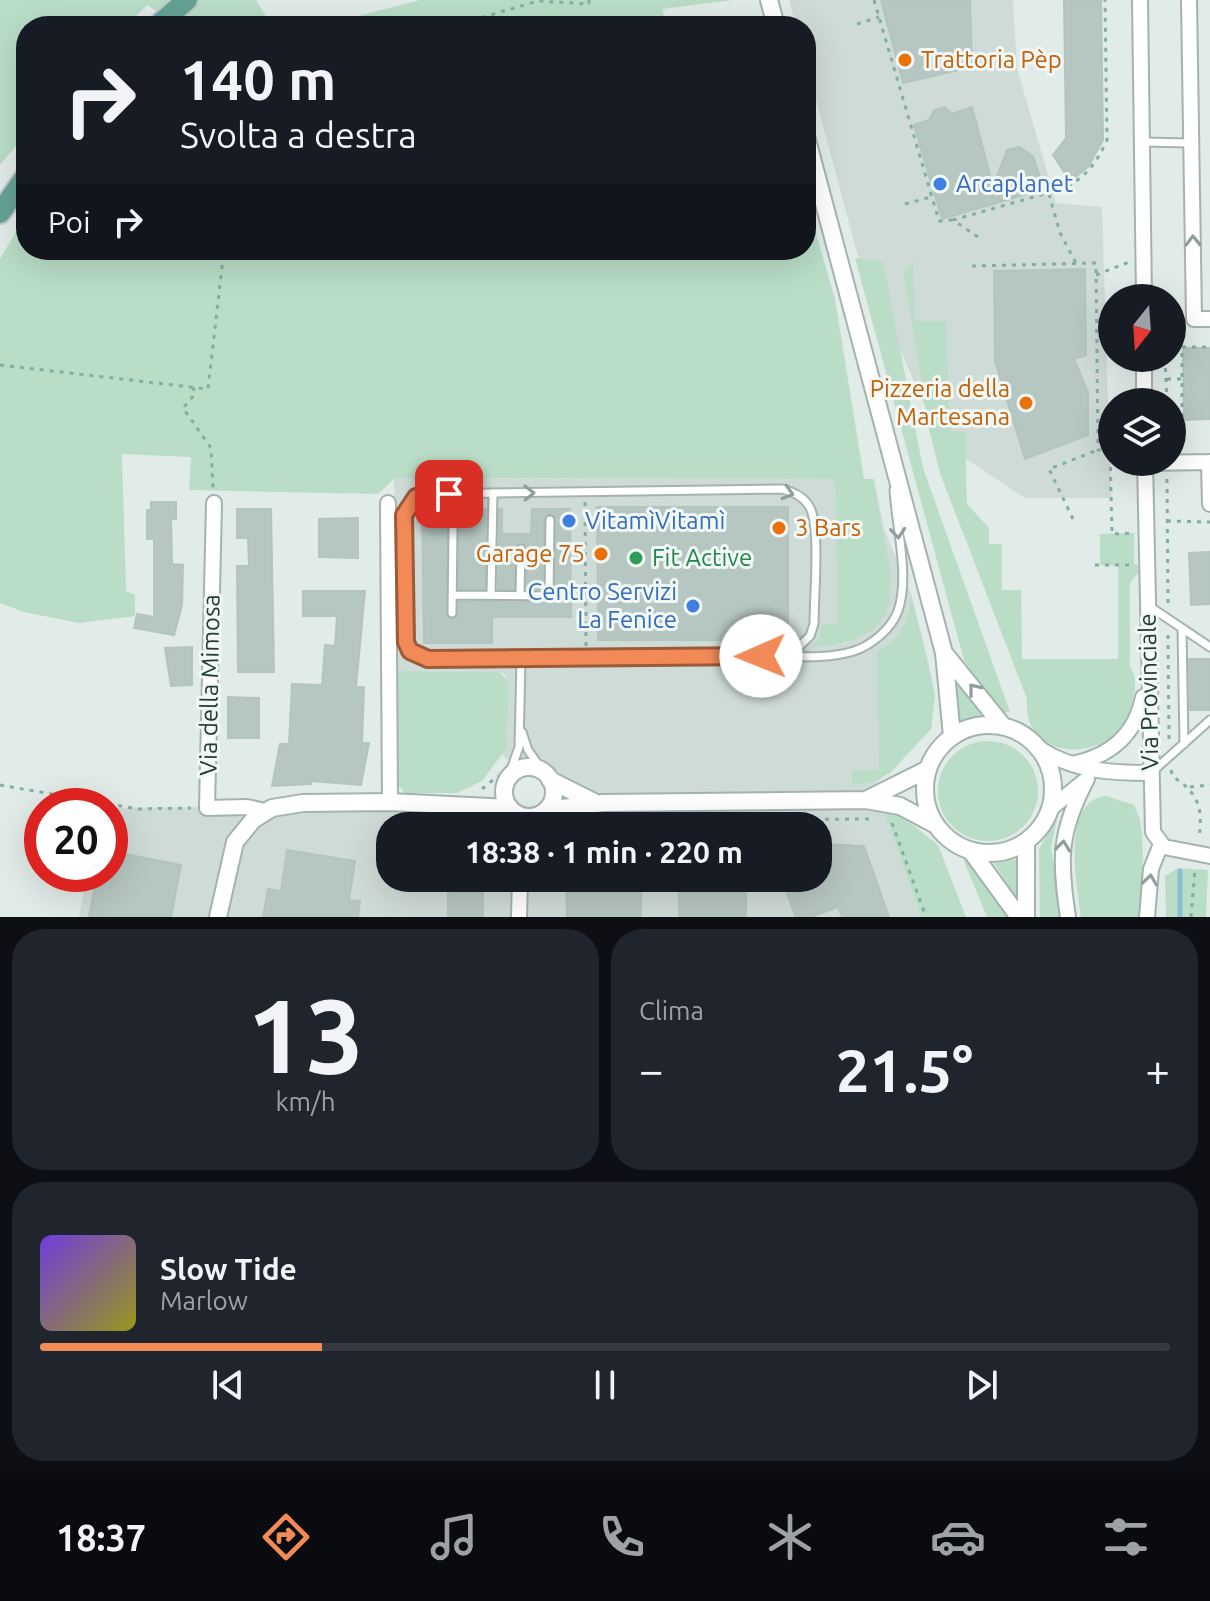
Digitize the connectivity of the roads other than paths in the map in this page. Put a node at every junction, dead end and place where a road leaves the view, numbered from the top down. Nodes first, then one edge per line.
1 (187, 0) edge
2 (1140, 0) edge
3 (1189, 0) edge
4 (169, 16) edge
5 (1143, 142) junction
6 (1191, 143) junction
7 (816, 173) edge
8 (16, 190) edge
9 (0, 213) edge
10 (1144, 284) edge
11 (1210, 319) edge
12 (892, 455) junction
13 (1186, 462) edge
14 (1210, 462) edge
15 (1145, 476) edge
16 (493, 493) junction
17 (214, 503) road end
18 (388, 503) dead end
19 (1210, 504) edge
20 (550, 520) dead end
21 (453, 527) dead end
22 (521, 549) dead end
23 (452, 595) junction
24 (491, 595) junction
25 (520, 595) junction
26 (1147, 604) junction
27 (452, 613) dead end
28 (1182, 629) junction
29 (1210, 647) edge
30 (944, 653) junction
31 (789, 656) junction
32 (521, 659) junction
33 (1148, 673) junction
34 (1210, 720) edge
35 (521, 726) junction
36 (1003, 726) junction
37 (952, 736) junction
38 (1184, 744) junction
39 (1040, 749) junction
40 (1072, 764) junction
41 (928, 769) junction
42 (1103, 773) junction
43 (1151, 773) junction
44 (547, 777) junction
45 (505, 778) junction
46 (1087, 779) junction
47 (469, 798) junction
48 (866, 800) junction
49 (390, 802) junction
50 (603, 803) junction
51 (1050, 809) junction
52 (265, 811) junction
53 (513, 812) edge
54 (521, 812) edge
55 (531, 812) edge
56 (550, 812) edge
57 (931, 822) junction
58 (1026, 842) junction
59 (1161, 844) junction
60 (971, 851) junction
61 (1210, 856) edge
62 (520, 892) edge
63 (218, 917) edge
64 (519, 917) edge
65 (1019, 917) edge
66 (1026, 917) edge
67 (1068, 917) edge
68 (1147, 917) edge

1 - 4 main road
2 - 5 street
3 - 6 street
5 - 6 lane
5 - 10 street
11 -> 6 street
7 - 12 street
8 - 9 main road
12 - 30 street
12 -> 31 lane
13 - 14 street
14 - 19 street
15 - 26 street, Via Provinciale
16 - 24 lane
16 -> 31 lane
16 - 32 lane
17 - 52 street, Via della Mimosa
18 - 49 street
20 - 25 lane
21 - 23 lane
22 - 25 lane
23 - 24 lane
23 - 27 lane
24 - 25 lane
26 - 28 lane
26 - 33 street, Via Provinciale
28 - 29 lane
28 - 38 lane
36 -> 30 street
30 - 37 street
31 - 32 lane
32 - 35 lane
33 - 40 street
33 - 43 street, Via Provinciale
34 - 38 lane
35 - 44 lane
35 - 45 lane
36 - 37 street
36 - 39 street
37 - 41 street
38 - 43 lane
39 - 40 street
39 - 51 street
40 - 42 street
41 - 48 street
41 - 57 street
42 - 43 street
42 - 46 street
43 - 59 street, Via Provinciale
44 - 45 street
44 - 50 street
44 - 55 street
45 - 47 street
45 - 54 street
46 - 51 street
67 -> 46 street
47 - 49 street
47 - 53 street
48 - 50 street
48 - 57 street
49 - 52 street
50 - 56 street
51 - 58 street
52 - 63 street
57 - 60 street
58 - 60 street
58 - 66 street
59 - 61 street
68 -> 59 street, Via Provinciale
60 - 65 street
62 - 64 street

